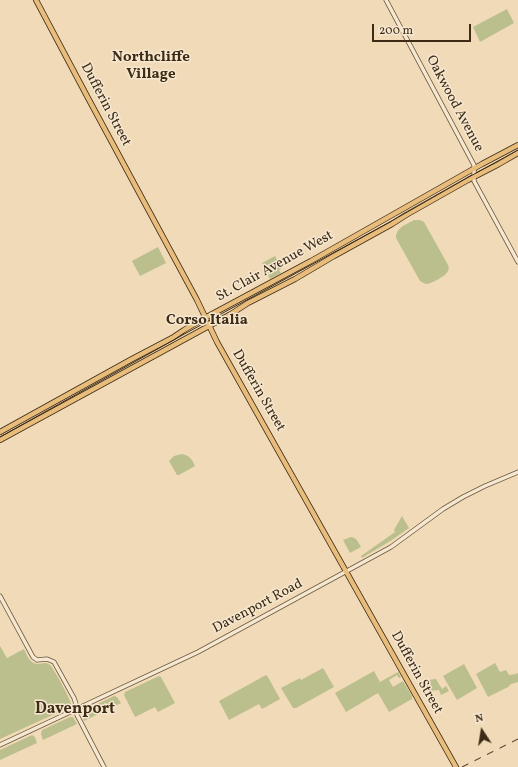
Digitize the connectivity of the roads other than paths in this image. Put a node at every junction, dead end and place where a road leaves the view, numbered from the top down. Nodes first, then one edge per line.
1 (36, 0) edge
2 (386, 0) edge
3 (518, 145) edge
4 (518, 153) edge
5 (475, 168) junction
6 (474, 178) junction
7 (518, 262) edge
8 (206, 318) junction
9 (209, 325) junction
10 (0, 432) edge
11 (0, 440) edge
12 (518, 472) edge
13 (346, 572) junction
14 (0, 596) edge
15 (77, 709) junction
16 (0, 745) edge
17 (104, 767) edge
18 (456, 767) edge

1 - 8 main road, Dufferin Street
2 - 5 street, Oakwood Avenue
3 - 5 main road, St. Clair Avenue West
4 - 6 main road, St. Clair Avenue West
5 - 6 street, Oakwood Avenue
5 - 8 main road, St. Clair Avenue West
6 - 7 street, Oakwood Avenue
6 - 9 main road, St. Clair Avenue West
8 - 9 main road, Dufferin Street
8 - 10 main road, St. Clair Avenue West
9 - 11 main road, St. Clair Avenue West
9 - 13 main road, Dufferin Street
12 - 13 street, Davenport Road
13 - 15 street, Davenport Road
13 - 18 main road, Dufferin Street
14 - 15 street
15 - 16 street, Davenport Road
15 - 17 street

